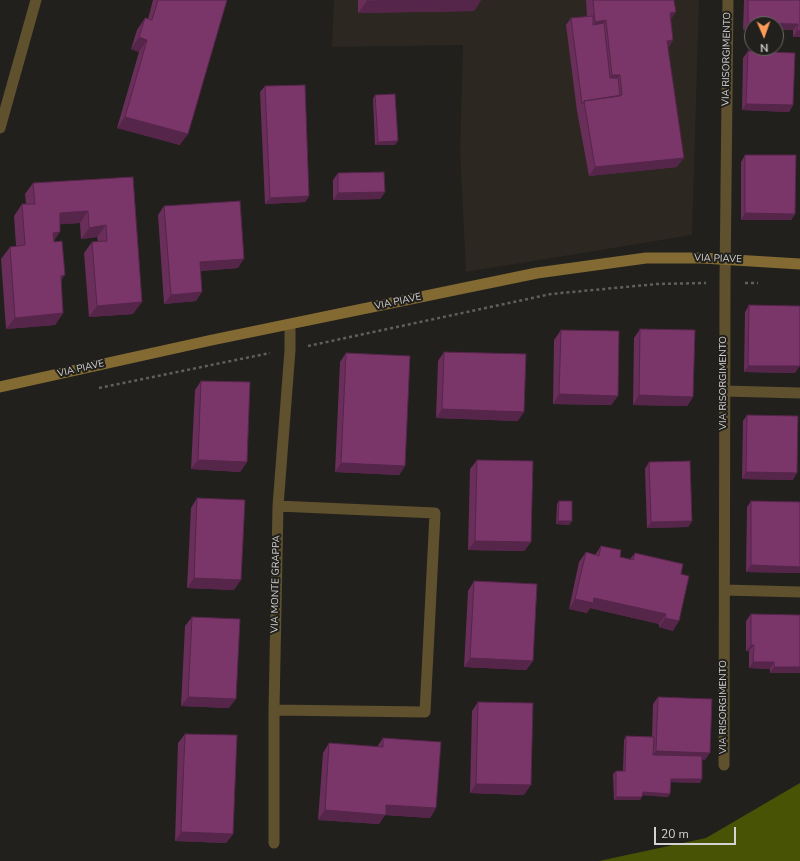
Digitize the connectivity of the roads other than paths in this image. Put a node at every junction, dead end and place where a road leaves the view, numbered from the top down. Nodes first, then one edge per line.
1 (36, 0) edge
2 (728, 0) edge
3 (0, 128) edge
4 (725, 259) junction
5 (800, 264) edge
6 (290, 325) junction
7 (0, 387) edge
8 (724, 391) junction
9 (800, 393) edge
10 (278, 506) junction
11 (725, 590) junction
12 (800, 592) edge
13 (274, 710) junction
14 (724, 765) dead end
15 (274, 843) dead end

1 - 3 street
2 - 4 street, VIA RISORGIMENTO
4 - 5 main road, VIA PIAVE
4 - 6 main road, VIA PIAVE
4 - 8 street, VIA RISORGIMENTO
6 - 7 main road, VIA PIAVE
6 - 10 street, VIA MONTE GRAPPA
8 - 9 street
8 - 11 street, VIA RISORGIMENTO
10 - 13 street, VIA MONTE GRAPPA
10 - 13 street
11 - 12 street
11 - 14 street, VIA RISORGIMENTO
13 - 15 street, VIA MONTE GRAPPA

